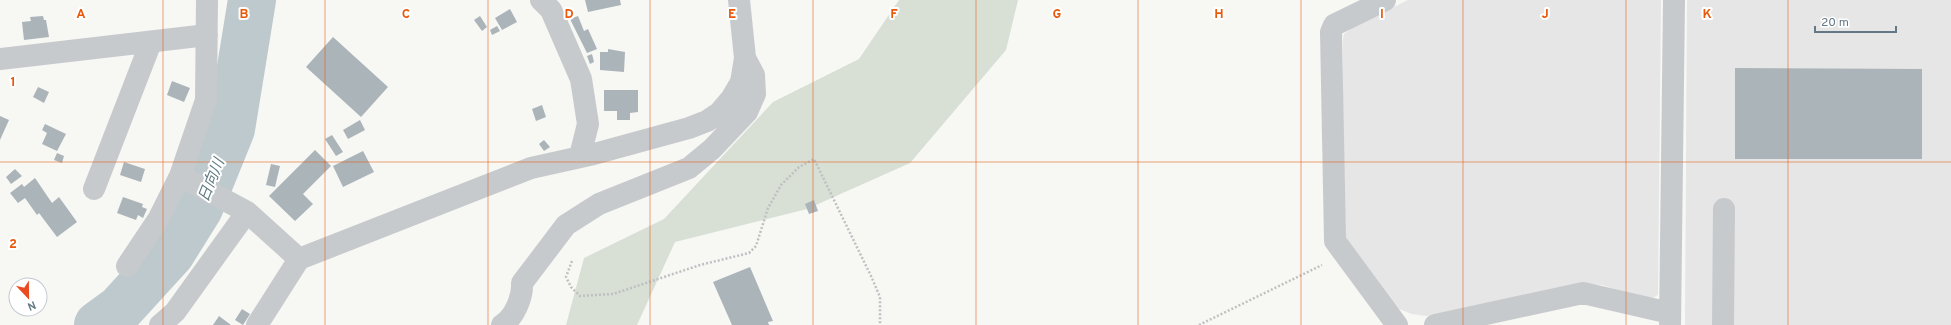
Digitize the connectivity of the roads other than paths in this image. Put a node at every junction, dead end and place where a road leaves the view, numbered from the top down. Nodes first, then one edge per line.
1 (207, 0) edge
2 (541, 0) edge
3 (739, 0) edge
4 (1385, 0) edge
5 (1674, 0) edge
6 (207, 35) junction
7 (150, 42) junction
8 (745, 58) junction
9 (0, 59) edge
10 (580, 156) junction
11 (185, 178) junction
12 (94, 188) dead end
13 (242, 209) junction
14 (1724, 209) dead end
15 (299, 258) junction
16 (127, 266) dead end
17 (1670, 319) edge
18 (160, 325) edge
19 (257, 325) edge
20 (502, 325) edge
21 (1397, 325) edge
22 (1435, 325) edge
23 (1723, 325) edge

1 - 6 street
2 - 10 street
3 - 8 street
4 - 21 street
5 - 17 street
6 - 7 street
6 - 11 street
7 - 9 street
7 - 12 street
8 - 10 street
8 - 20 street
10 - 15 street
11 - 13 street
11 - 16 street
13 - 15 street
13 - 18 street
14 - 23 street
15 - 19 street
17 - 22 street

